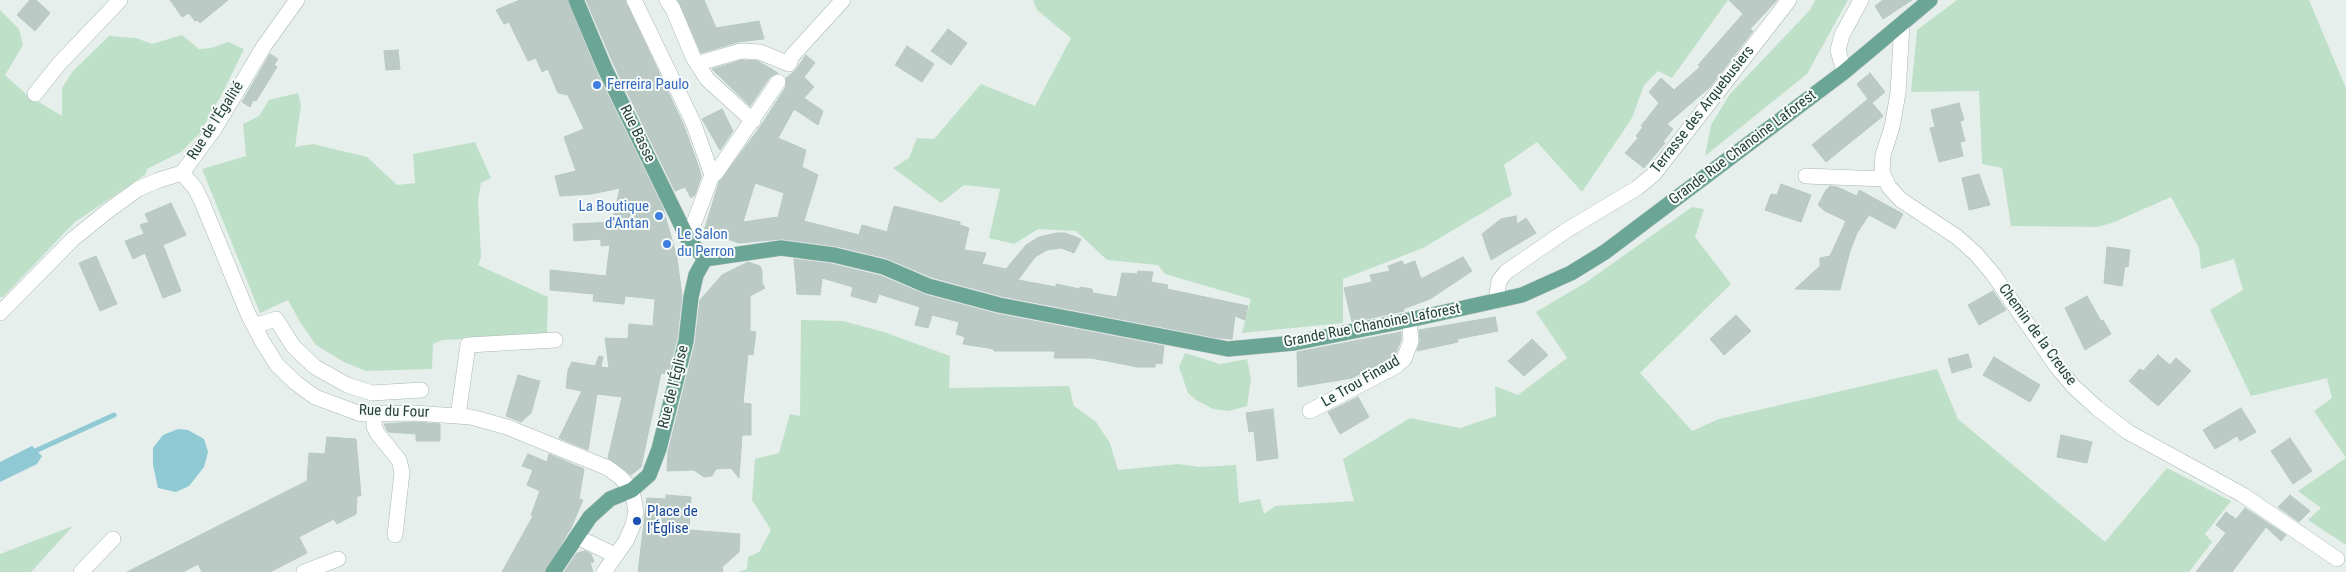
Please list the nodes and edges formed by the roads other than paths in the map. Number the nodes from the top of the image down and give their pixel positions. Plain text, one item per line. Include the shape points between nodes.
1 (120, 0) edge
2 (297, 0) edge
3 (576, 0) edge
4 (636, 0) edge
5 (667, 0) edge
6 (843, 0) edge
7 (1789, 0) edge
8 (1861, 0) edge
9 (1930, 0) edge
10 (1902, 24) junction
11 (700, 66) junction
12 (1844, 72) junction
13 (778, 82) dead end
14 (35, 94) dead end
15 (752, 121) junction
16 (182, 173) junction
17 (712, 175) junction
18 (1806, 176) dead end
19 (1885, 179) junction
20 (688, 238) junction
21 (706, 259) junction
22 (1496, 301) junction
23 (0, 314) edge
24 (1409, 320) junction
25 (254, 326) junction
26 (556, 340) dead end
27 (421, 390) dead end
28 (1310, 411) dead end
29 (375, 415) junction
30 (458, 416) junction
31 (632, 490) junction
32 (394, 535) dead end
33 (577, 537) junction
34 (113, 539) dead end
35 (615, 555) junction
36 (338, 559) dead end
37 (2337, 560) dead end
38 (81, 572) edge
39 (304, 572) edge
40 (553, 572) edge
41 (604, 572) edge

1 - 14 street
2 - 16 street, Rue de l'Égalité via 264,46 215,128
3 - 20 main road, Rue Basse via 605,69
4 - 17 street via 693,122
5 - 11 street
6 - 11 street via 792,56 789,64 760,52 741,51 706,60
7 - 22 street, Terrasse des Arquebusiers via 1654,174 1506,272 1499,281
8 - 12 street via 1842,35 1838,50
9 - 10 main road, Grande Rue Chanoine Laforest
10 - 12 main road, Grande Rue Chanoine Laforest
10 - 19 street via 1898,93 1883,155
11 - 15 street via 712,84
12 - 22 main road, Grande Rue Chanoine Laforest via 1605,252 1548,285
13 - 15 street
15 - 17 street
16 - 23 street, Rue de l'Égalité via 138,189 109,210 73,239
16 - 25 street, Rue du Four via 202,202
17 - 20 street
18 - 19 street
19 - 37 street, Chemin de la Creuse via 1901,200 1976,254 1994,274 2057,367 2097,408 2128,432 2243,495
20 - 21 main road, Rue Basse
21 - 24 main road, Grande Rue Chanoine Laforest via 765,249 798,249 834,255 884,267 928,286 999,306 1228,349 1294,343
21 - 31 main road, Rue de l'Église via 696,275 686,340 659,449 649,475
22 - 24 main road, Grande Rue Chanoine Laforest
24 - 28 street, Le Trou Finaud via 1411,341 1404,359
25 - 27 street via 276,319 293,346 315,367 347,385 372,393
25 - 29 street, Rue du Four via 277,364 296,383 339,407
26 - 30 street via 468,346
29 - 30 street, Rue du Four
29 - 32 street via 377,433 399,460 402,472
30 - 31 street, Rue du Four via 508,426 608,468
31 - 33 main road via 610,499 590,517
31 - 35 street via 636,504 633,526
33 - 35 street
33 - 40 main road
34 - 38 street
35 - 41 street
36 - 39 street

